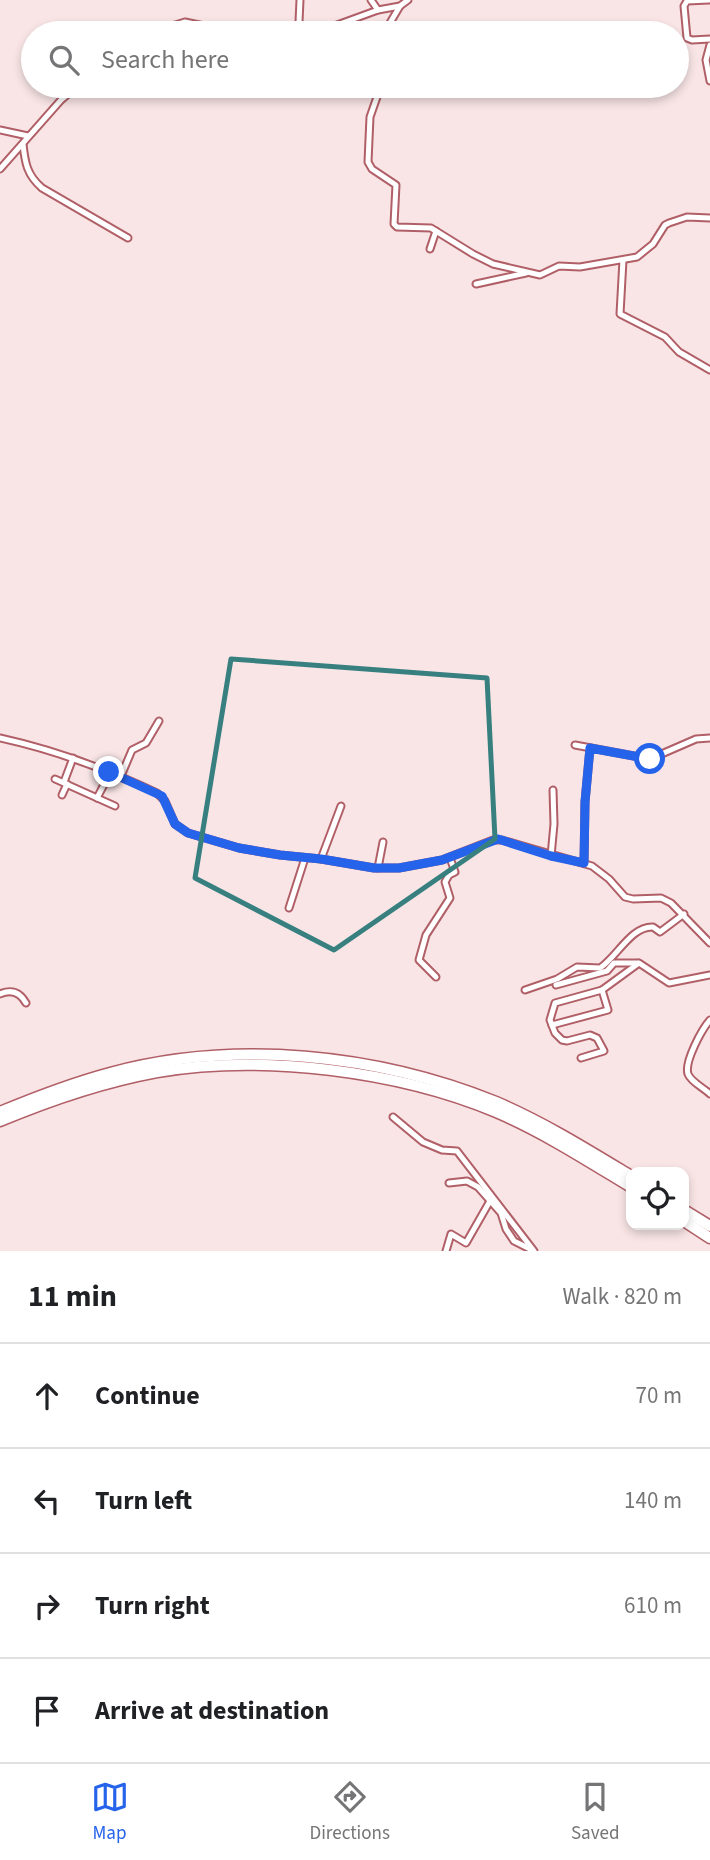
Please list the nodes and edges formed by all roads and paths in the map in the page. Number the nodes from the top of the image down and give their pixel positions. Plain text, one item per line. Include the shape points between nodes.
1 (300, 0) edge
2 (371, 0) edge
3 (408, 0) edge
4 (709, 0) edge
5 (400, 6) junction
6 (378, 10) junction
7 (299, 21) edge
8 (348, 21) edge
9 (391, 21) edge
10 (685, 21) edge
11 (689, 38) edge
12 (710, 38) edge
13 (709, 47) edge
14 (710, 81) edge
15 (65, 98) edge
16 (377, 98) edge
17 (0, 130) edge
18 (28, 135) junction
19 (23, 144) junction
20 (0, 169) edge
21 (710, 218) edge
22 (436, 231) junction
23 (128, 238) dead end
24 (430, 249) dead end
25 (623, 260) junction
26 (526, 273) junction
27 (475, 284) dead end
28 (710, 370) edge
29 (159, 721) dead end
30 (0, 738) edge
31 (710, 738) edge
32 (576, 745) dead end
33 (590, 748) junction
34 (74, 758) junction
35 (110, 772) junction
36 (121, 776) junction
37 (55, 779) dead end
38 (65, 783) junction
39 (553, 790) dead end
40 (62, 795) dead end
41 (97, 798) junction
42 (115, 806) dead end
43 (341, 806) dead end
44 (383, 842) dead end
45 (551, 856) junction
46 (305, 858) junction
47 (450, 858) junction
48 (321, 859) junction
49 (584, 863) junction
50 (378, 868) junction
51 (289, 908) dead end
52 (684, 914) junction
53 (710, 943) edge
54 (639, 963) junction
55 (710, 975) edge
56 (436, 977) dead end
57 (556, 985) dead end
58 (525, 990) dead end
59 (603, 990) junction
60 (0, 994) edge
61 (26, 1003) dead end
62 (710, 1020) edge
63 (552, 1026) junction
64 (581, 1058) dead end
65 (710, 1094) edge
66 (0, 1112) edge
67 (393, 1117) dead end
68 (0, 1121) edge
69 (626, 1173) edge
70 (449, 1183) dead end
71 (626, 1184) edge
72 (490, 1201) junction
73 (689, 1213) edge
74 (689, 1224) edge
75 (710, 1226) edge
76 (710, 1238) edge
77 (446, 1251) edge
78 (535, 1251) edge

1 - 7 street
2 - 6 street
3 - 5 street
4 - 10 street via 687,1
5 - 6 street
5 - 9 street
6 - 8 street
11 - 12 street
13 - 14 street
15 - 18 street
16 - 22 street via 370,117 369,166 396,185 395,226
17 - 18 street
18 - 19 street
19 - 20 street
19 - 23 street via 26,169 42,188
21 - 25 street via 687,217 669,223 647,251
22 - 24 street
22 - 26 street via 483,259
25 - 26 street via 559,266 540,275
25 - 28 street via 620,314 665,337 679,352
26 - 27 street
29 - 36 street via 146,743 132,750
30 - 34 street
31 - 33 street via 696,739 650,759
32 - 33 street
33 - 49 street
34 - 35 street
34 - 38 street
35 - 36 street
35 - 41 street
36 - 46 street via 162,796 175,824 188,833 239,848
37 - 38 street
38 - 40 street
38 - 41 street
39 - 45 street
41 - 42 street
43 - 48 street
44 - 50 street
45 - 47 street via 498,839
45 - 49 street
46 - 48 street
46 - 51 street
47 - 50 street
47 - 56 street via 455,872 445,882 450,898 426,935 419,960
48 - 50 street
49 - 52 street via 601,872 625,897 661,898
52 - 53 street
52 - 58 street via 660,932 645,928 600,968 578,967
54 - 55 street via 669,983
54 - 57 street via 614,963 607,971
54 - 59 street
59 - 63 street via 555,1003
59 - 63 street via 608,1010
60 - 61 street via 18,993
62 - 65 street via 687,1069
63 - 64 street via 562,1040 597,1038 604,1051
66 - 69 highway via 74,1084 156,1063 252,1055 323,1060 412,1075 476,1095 534,1121
67 - 78 street via 423,1143 457,1151
68 - 71 highway via 113,1082 190,1068 252,1065 363,1075 496,1112
70 - 72 street via 469,1182
72 - 77 street via 466,1243 451,1234
72 - 78 street via 514,1241
73 - 75 highway
74 - 76 highway

